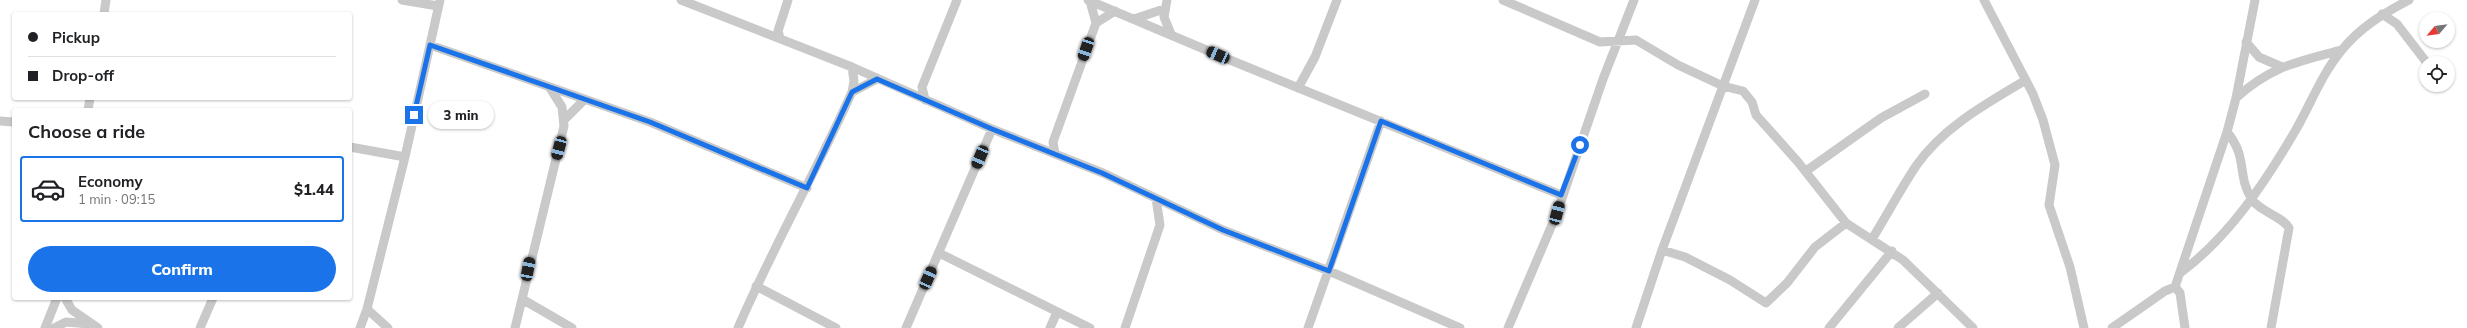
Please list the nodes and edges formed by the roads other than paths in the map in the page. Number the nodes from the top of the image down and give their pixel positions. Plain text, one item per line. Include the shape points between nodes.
1 (106, 0) edge
2 (402, 0) edge
3 (681, 0) edge
4 (788, 0) edge
5 (957, 0) edge
6 (1089, 0) edge
7 (1337, 0) edge
8 (1502, 0) edge
9 (1634, 0) edge
10 (1755, 0) edge
11 (1984, 0) edge
12 (2255, 0) edge
13 (2409, 0) edge
14 (439, 3) edge
15 (1166, 4) edge
16 (1115, 11) junction
17 (104, 12) edge
18 (2382, 14) junction
19 (1134, 19) junction
20 (1096, 23) junction
21 (1171, 34) junction
22 (780, 38) junction
23 (1618, 42) junction
24 (2246, 42) junction
25 (430, 45) junction
26 (2341, 50) junction
27 (2422, 56) edge
28 (852, 67) junction
29 (2282, 67) junction
30 (877, 79) junction
31 (2026, 80) junction
32 (1723, 86) junction
33 (550, 88) junction
34 (1298, 88) junction
35 (852, 92) junction
36 (1925, 94) dead end
37 (2236, 98) junction
38 (584, 100) junction
39 (925, 100) junction
40 (565, 119) junction
41 (1381, 121) junction
42 (0, 122) edge
43 (12, 122) edge
44 (992, 129) junction
45 (2227, 132) junction
46 (352, 147) edge
47 (1055, 154) junction
48 (405, 157) junction
49 (1806, 172) junction
50 (807, 188) junction
51 (1561, 195) junction
52 (1156, 198) junction
53 (2251, 199) junction
54 (1846, 223) junction
55 (1872, 239) junction
56 (1662, 250) junction
57 (1892, 251) junction
58 (939, 253) junction
59 (1329, 271) junction
60 (2180, 273) junction
61 (756, 286) junction
62 (2175, 288) junction
63 (1938, 293) junction
64 (522, 299) junction
65 (56, 300) edge
66 (66, 300) edge
67 (212, 300) edge
68 (367, 309) junction
69 (1057, 312) junction
70 (89, 324) junction
71 (45, 328) edge
72 (54, 328) edge
73 (98, 328) edge
74 (200, 328) edge
75 (360, 328) edge
76 (388, 328) edge
77 (514, 328) edge
78 (572, 328) edge
79 (738, 328) edge
80 (836, 328) edge
81 (906, 328) edge
82 (1050, 328) edge
83 (1090, 328) edge
84 (1126, 328) edge
85 (1308, 328) edge
86 (1460, 328) edge
87 (1508, 328) edge
88 (1636, 328) edge
89 (1829, 328) edge
90 (1898, 328) edge
91 (1973, 328) edge
92 (2084, 328) edge
93 (2112, 328) edge
94 (2185, 328) edge
95 (2271, 328) edge

1 - 17 street
2 - 14 street
3 - 22 street
4 - 22 street via 778,31
5 - 39 street via 922,87
6 - 16 street
6 - 20 street
7 - 34 street via 1315,57
8 - 23 street via 1600,42
9 - 23 street
10 - 32 street
11 - 31 street
12 - 24 street
13 - 18 street
14 - 25 street
15 - 19 street
15 - 21 street via 1164,17
16 - 19 street
16 - 20 street
18 - 26 street
18 - 27 street via 2398,24
19 - 21 street
20 - 47 street via 1053,142
21 - 34 street
22 - 28 street
23 - 32 street via 1636,40 1678,65
23 - 51 street
24 - 29 street via 2259,56
24 - 37 street
25 - 33 street
25 - 48 street
26 - 29 street
26 - 53 street via 2318,86 2295,132
28 - 30 street
28 - 35 street
29 - 37 street via 2258,79
30 - 35 street
30 - 39 street
31 - 55 street via 1978,110 1939,141 1917,165
31 - 92 street via 2044,120 2053,155 2054,178 2049,205 2070,267
32 - 49 street via 1743,91 1750,98 1756,115
32 - 56 street
33 - 38 street
33 - 40 street via 562,107
34 - 41 street
35 - 50 street
36 - 49 street via 1881,118
37 - 45 street
38 - 40 street
38 - 50 street via 650,122
39 - 44 street
40 - 64 street
41 - 51 street
41 - 59 street
42 - 43 street
44 - 47 street
44 - 58 street
45 - 53 street via 2239,150 2244,183
45 - 60 street
46 - 48 street
47 - 52 street
48 - 68 street
49 - 54 street
50 - 61 street via 787,222
51 - 87 street via 1557,213
52 - 59 street via 1223,230
52 - 84 street via 1160,225
53 - 60 street via 2207,250
53 - 95 street via 2289,228
54 - 55 street
54 - 56 street via 1815,247 1787,283 1766,303 1730,280 1691,260
55 - 57 street
56 - 88 street
57 - 63 street
57 - 89 street
58 - 69 street
58 - 81 street
59 - 85 street
59 - 86 street
60 - 62 street
61 - 79 street
61 - 80 street
62 - 93 street via 2165,291
62 - 94 street via 2180,294
63 - 90 street
63 - 91 street
64 - 77 street
64 - 78 street
65 - 71 street
66 - 70 street via 72,310
67 - 74 street
68 - 75 street
68 - 76 street
69 - 82 street
69 - 83 street
70 - 72 street via 66,322
70 - 73 street

